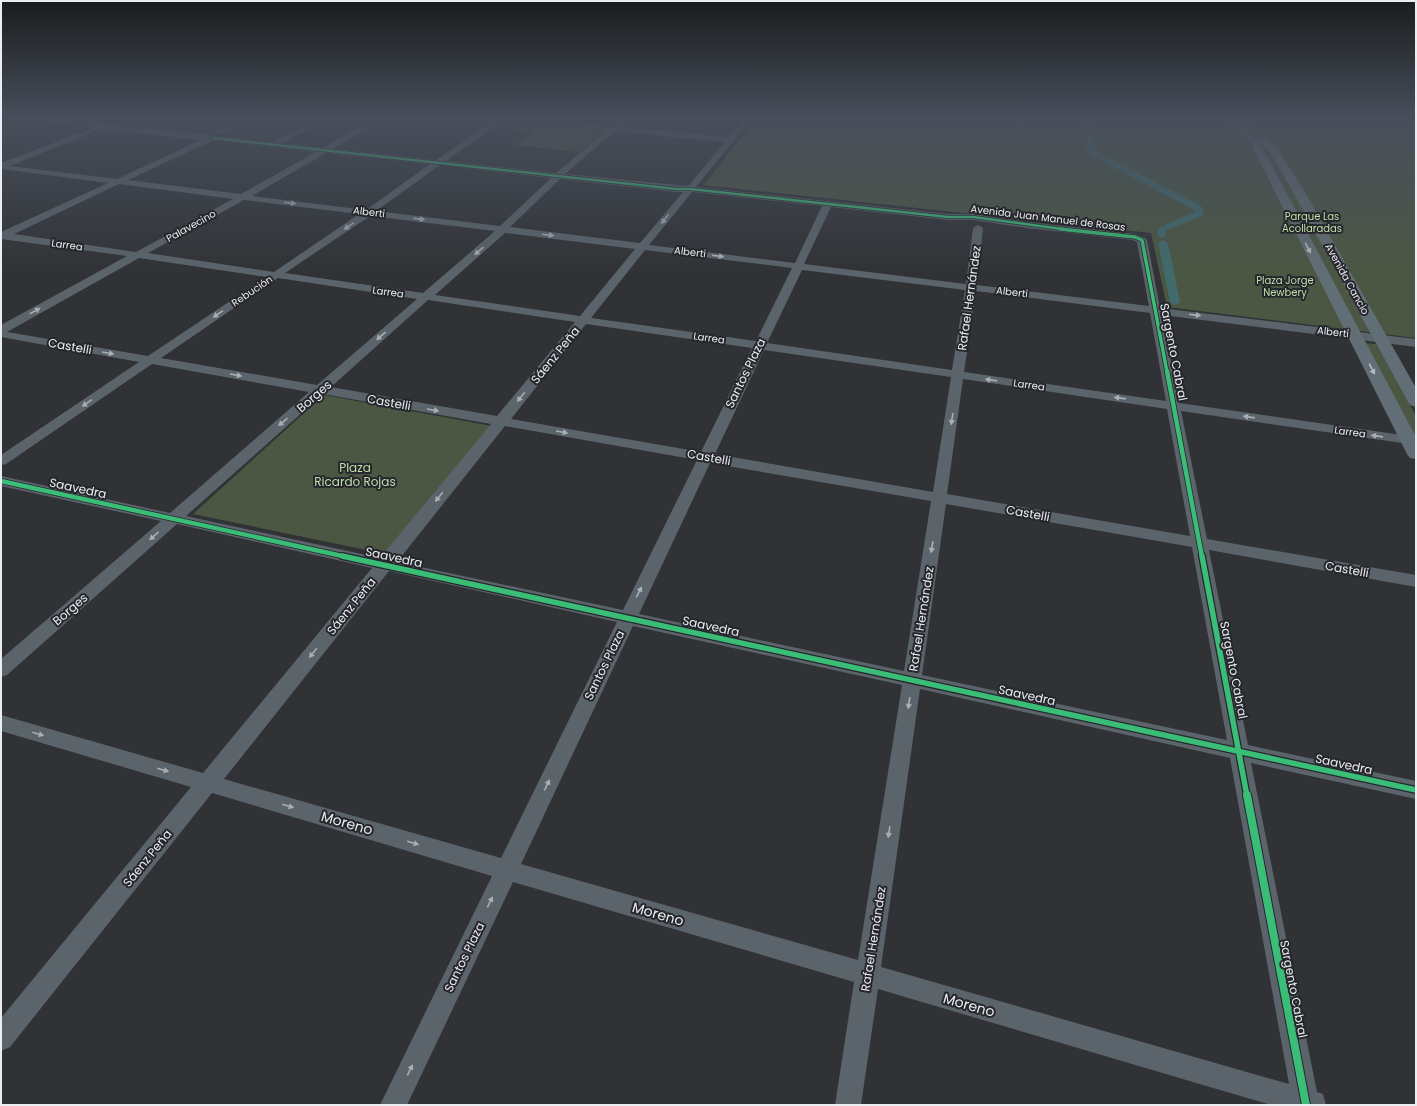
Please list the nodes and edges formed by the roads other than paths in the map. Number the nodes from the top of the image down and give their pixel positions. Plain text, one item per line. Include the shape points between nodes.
1 (36, 171) edge
2 (137, 171) edge
3 (289, 171) edge
4 (427, 171) edge
5 (526, 171) edge
6 (564, 171) edge
7 (705, 171) edge
8 (1269, 171) edge
9 (1286, 171) edge
10 (560, 174) junction
11 (115, 181) junction
12 (690, 189) junction
13 (1279, 190) junction
14 (1299, 192) junction
15 (243, 197) junction
16 (828, 204) junction
17 (369, 212) junction
18 (948, 217) junction
19 (1027, 225) junction
20 (978, 228) junction
21 (503, 229) junction
22 (1, 234) edge
23 (1142, 240) joint
24 (643, 246) junction
25 (137, 255) junction
26 (797, 266) junction
27 (275, 275) junction
28 (972, 287) junction
29 (425, 298) junction
30 (1156, 310) junction
31 (583, 320) junction
32 (1, 330) edge
33 (1, 334) edge
34 (1354, 335) junction
35 (1380, 338) junction
36 (1416, 342) edge
37 (758, 346) junction
38 (150, 360) junction
39 (958, 375) junction
40 (320, 390) junction
41 (1416, 402) edge
42 (1174, 406) junction
43 (501, 421) junction
44 (1414, 445) edge
45 (705, 457) junction
46 (1, 461) edge
47 (1, 481) edge
48 (940, 498) junction
49 (173, 519) junction
50 (1200, 543) junction
51 (385, 565) junction
52 (1416, 581) edge
53 (627, 618) junction
54 (1, 670) edge
55 (912, 680) junction
56 (1, 723) edge
57 (1239, 752) junction
58 (208, 783) junction
59 (1416, 790) edge
60 (506, 870) junction
61 (868, 975) junction
62 (1, 1038) edge
63 (1309, 1104) edge
64 (393, 1105) edge
65 (848, 1105) edge

1 - 11 street, Alberti
2 - 11 street
3 - 15 street, Palavecino
4 - 17 street, Rebución
5 - 10 street, Avenida Juan Manuel de Rosas
6 - 10 street, Borges
7 - 12 street, Sáenz Peña
8 - 13 main road, Avenida Cancio
9 - 14 main road, Avenida Cancio
10 - 12 street, Avenida Juan Manuel de Rosas
10 - 21 street, Borges
11 - 15 street, Alberti
11 - 22 street
12 - 16 street, Avenida Juan Manuel de Rosas
12 -> 24 street, Sáenz Peña
13 - 14 main road
13 -> 34 main road, Avenida Cancio
14 - 35 main road, Avenida Cancio
15 -> 17 street, Alberti
15 - 25 street, Palavecino
16 - 18 street, Avenida Juan Manuel de Rosas
16 - 26 street, Santos Plaza
17 -> 21 street, Alberti
17 -> 27 street, Rebución
18 - 19 street, Avenida Juan Manuel de Rosas via 973,217
18 - 20 street via 967,221
19 - 20 street via 987,223
19 - 23 street, Avenida Juan Manuel de Rosas via 1135,237
20 - 28 street, Rafael Hernández
21 -> 24 street, Alberti
21 -> 29 street, Borges
22 - 25 street, Larrea
23 - 30 street, Sargento Cabral
24 -> 26 street, Alberti
24 - 31 street, Sáenz Peña
25 - 27 street, Larrea
32 -> 25 street, Palavecino
26 - 28 street, Alberti
26 - 37 street, Santos Plaza
27 - 29 street, Larrea
27 -> 38 street, Rebución
28 - 30 street, Alberti
28 - 39 street, Rafael Hernández
29 - 31 street, Larrea
29 -> 40 street, Borges
30 -> 34 street, Alberti
30 - 42 street, Sargento Cabral
31 - 37 street, Larrea
31 -> 43 street, Sáenz Peña
33 -> 38 street, Castelli
34 - 35 street, Alberti
34 -> 44 main road, Avenida Cancio
35 - 36 street, Alberti
35 - 41 main road, Avenida Cancio
37 - 39 street, Larrea
37 - 45 street, Santos Plaza
38 -> 40 street, Castelli
38 -> 46 street, Rebución
42 -> 39 street, Larrea
39 -> 48 street, Rafael Hernández
40 -> 43 street, Castelli
40 -> 49 street, Borges
44 -> 42 street, Larrea
42 - 50 street, Sargento Cabral
43 -> 45 street, Castelli
43 -> 51 street, Sáenz Peña
45 - 48 street, Castelli
53 -> 45 street, Santos Plaza
47 - 49 street, Saavedra
48 - 50 street, Castelli
48 -> 55 street, Rafael Hernández
49 - 51 street, Saavedra
49 -> 54 street, Borges
50 - 52 street, Castelli
50 - 57 street, Sargento Cabral
51 - 53 street, Saavedra
51 -> 58 street, Sáenz Peña
53 - 55 street, Saavedra
60 -> 53 street, Santos Plaza
55 - 57 street, Saavedra
55 -> 61 street, Rafael Hernández
56 -> 58 street, Moreno
57 - 59 street, Saavedra
57 - 63 street, Sargento Cabral
58 -> 60 street, Moreno
58 - 62 street, Sáenz Peña
60 - 61 street, Moreno
64 -> 60 street, Santos Plaza
61 - 63 street, Moreno
61 - 65 street, Rafael Hernández

